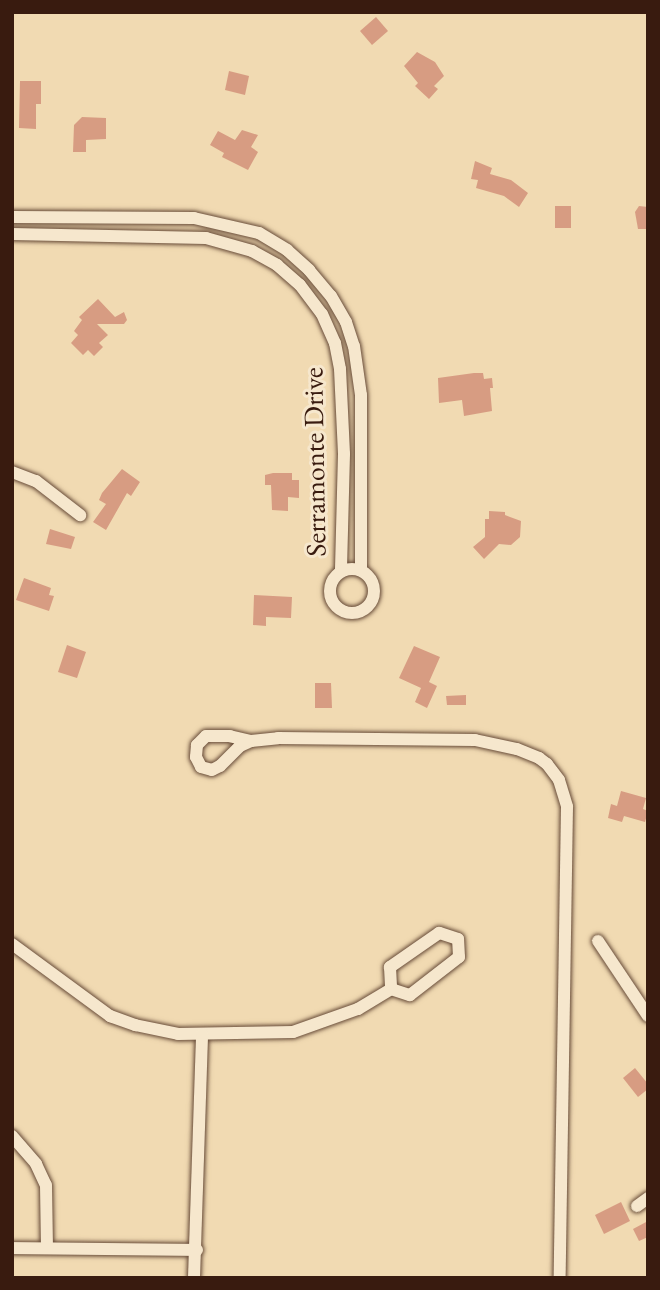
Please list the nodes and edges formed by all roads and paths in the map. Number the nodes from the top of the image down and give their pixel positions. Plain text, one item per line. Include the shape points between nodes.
1 (150, 216) junction
2 (12, 217) edge
3 (12, 234) edge
4 (150, 235) junction
5 (325, 288) junction
6 (310, 299) junction
7 (344, 447) junction
8 (361, 447) junction
9 (12, 472) edge
10 (80, 515) dead end
11 (361, 570) junction
12 (341, 571) junction
13 (251, 741) dead end
14 (598, 941) dead end
15 (12, 944) edge
16 (391, 989) junction
17 (648, 1016) edge
18 (201, 1034) junction
19 (12, 1136) edge
20 (12, 1248) edge
21 (47, 1248) junction
22 (197, 1250) junction
23 (194, 1278) edge
24 (560, 1278) edge

1 - 2 street, Serramonte Drive
1 - 4 street
1 - 5 street, Serramonte Drive via 194,218 259,233 287,250
3 - 4 street, Serramonte Drive
4 - 6 street, Serramonte Drive via 206,238 252,251 277,265
5 - 6 street
5 - 8 street, Serramonte Drive via 346,322 354,346 361,395
6 - 7 street, Serramonte Drive via 335,343
7 - 8 street
7 - 12 street, Serramonte Drive
8 - 11 street, Serramonte Drive
9 - 10 street via 36,481
11 - 12 street, Serramonte Drive
11 - 12 street, Serramonte Drive via 372,580 374,595 366,608 352,613 338,609 330,597 331,582
13 - 24 street via 475,740 539,758 559,780 567,807
14 - 17 street
15 - 18 street via 110,1016 135,1026
16 - 16 street via 410,995 459,957 458,939 439,933 390,967
16 - 18 street via 358,1009 293,1032
18 - 22 street
19 - 21 street via 36,1164 46,1185
20 - 21 street
21 - 22 street
22 - 23 street

